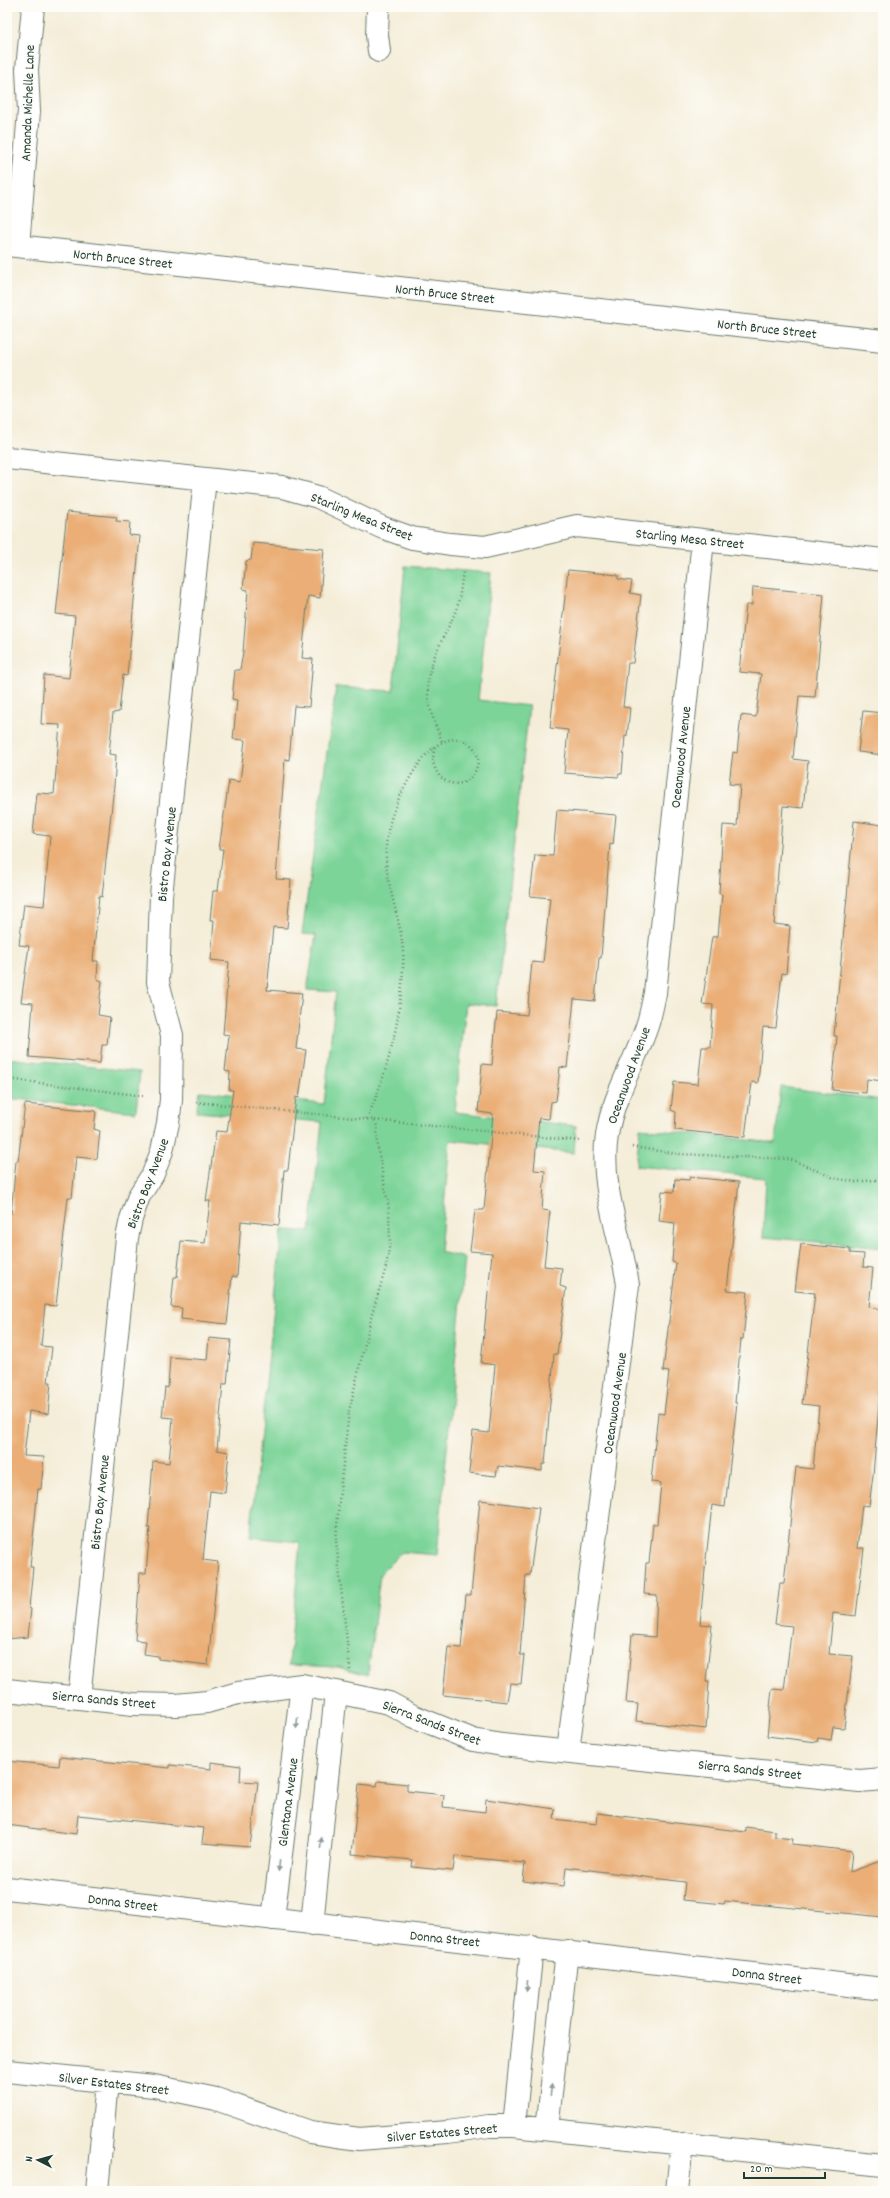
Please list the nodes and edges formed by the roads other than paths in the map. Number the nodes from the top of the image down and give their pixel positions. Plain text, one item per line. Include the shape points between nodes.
1 (33, 7) edge
2 (378, 7) edge
3 (379, 51) dead end
4 (12, 246) edge
5 (883, 341) edge
6 (7, 458) edge
7 (205, 479) junction
8 (703, 540) junction
9 (883, 560) edge
10 (302, 1685) junction
11 (7, 1690) edge
12 (345, 1694) junction
13 (79, 1698) junction
14 (568, 1751) junction
15 (883, 1779) edge
16 (7, 1888) edge
17 (272, 1920) junction
18 (312, 1924) junction
19 (532, 1948) junction
20 (567, 1951) junction
21 (883, 1988) edge
22 (521, 2047) junction
23 (555, 2050) junction
24 (7, 2071) edge
25 (107, 2081) junction
26 (514, 2126) junction
27 (547, 2129) junction
28 (682, 2143) junction
29 (883, 2165) edge
30 (97, 2191) edge
31 (677, 2191) edge

1 - 4 street, Amanda Michelle Lane via 27,69 29,111
2 - 3 street via 376,35
4 - 5 street, North Bruce Street
6 - 7 street, Starling Mesa Street
7 - 8 street, Starling Mesa Street via 282,487 318,496 381,527 412,538 465,545 485,547 577,526
7 - 13 street, Bistro Bay Avenue via 157,951 158,982 172,1035 171,1100 162,1151 153,1174 139,1196 127,1238
8 - 9 street, Starling Mesa Street
8 - 14 street, Oceanwood Avenue via 655,993 648,1024 614,1107 607,1144 607,1190 620,1237 628,1285
10 - 12 street, Sierra Sands Street
10 - 13 street, Sierra Sands Street via 238,1693 207,1702 176,1705 133,1704
10 -> 17 street, Glentana Avenue
11 - 13 street, Sierra Sands Street
12 - 14 street, Sierra Sands Street via 389,1703 413,1716 473,1740
18 -> 12 street
14 - 15 street, Sierra Sands Street via 860,1781
16 - 17 street, Donna Street
17 - 18 street, Donna Street
18 - 19 street, Donna Street
19 - 20 street, Donna Street
19 -> 22 street
20 - 21 street, Donna Street
20 - 23 street
22 - 23 street
22 - 26 street
27 -> 23 street
24 - 25 street, Silver Estates Street
25 - 26 street, Silver Estates Street via 154,2086 216,2099 310,2132 359,2139 489,2126
25 - 30 street
26 - 27 street, Silver Estates Street
27 - 28 street, Silver Estates Street
28 - 29 street, Silver Estates Street
28 - 31 street

